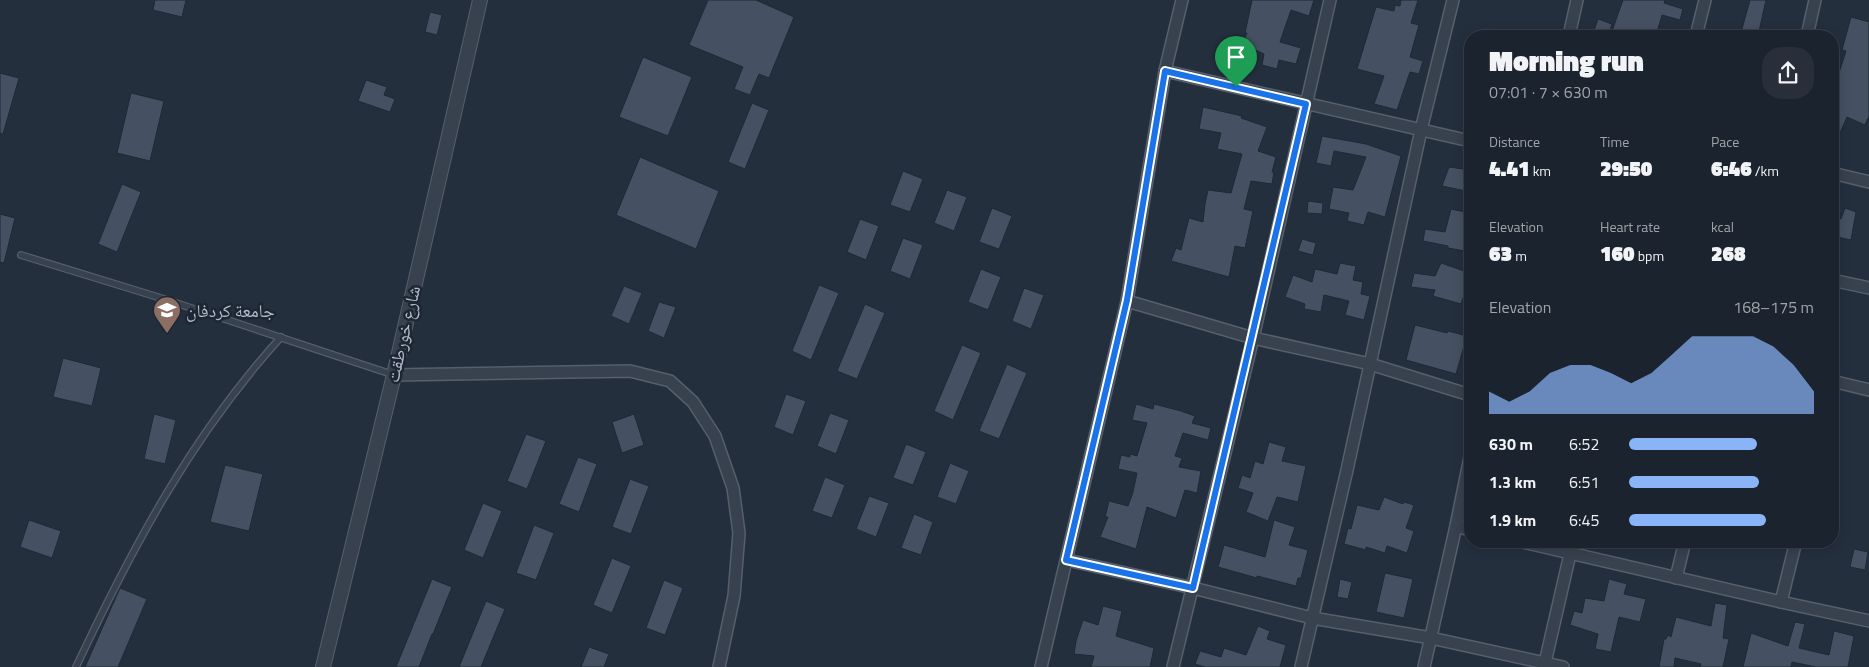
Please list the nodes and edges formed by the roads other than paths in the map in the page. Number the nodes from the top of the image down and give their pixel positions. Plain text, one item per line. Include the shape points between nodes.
1 (480, 0) edge
2 (1182, 0) edge
3 (1330, 0) edge
4 (1453, 0) edge
5 (1577, 0) edge
6 (1705, 0) edge
7 (1815, 0) edge
8 (1570, 30) edge
9 (1698, 30) edge
10 (1808, 30) edge
11 (1165, 71) junction
12 (1306, 104) junction
13 (1421, 130) junction
14 (1464, 140) edge
15 (1839, 175) edge
16 (1869, 182) edge
17 (22, 255) dead end
18 (1839, 282) edge
19 (1869, 288) edge
20 (1127, 300) junction
21 (281, 337) junction
22 (1253, 338) junction
23 (1370, 364) junction
24 (394, 375) junction
25 (1839, 384) edge
26 (1869, 390) edge
27 (1464, 392) edge
28 (1464, 487) edge
29 (1456, 526) junction
30 (1464, 528) edge
31 (1546, 548) edge
32 (1571, 548) edge
33 (1683, 548) edge
34 (1794, 548) edge
35 (1570, 554) junction
36 (1066, 560) junction
37 (1676, 578) junction
38 (1193, 588) junction
39 (1781, 602) junction
40 (1312, 618) junction
41 (1869, 621) edge
42 (1431, 638) junction
43 (1544, 665) edge
44 (76, 667) edge
45 (323, 667) edge
46 (719, 667) edge
47 (1041, 667) edge
48 (1173, 667) edge
49 (1301, 667) edge
50 (1424, 667) edge
51 (1563, 667) edge

1 - 24 street, شارع خورطقت
2 - 11 street
3 - 12 street
4 - 13 street
5 - 8 street
6 - 9 street
7 - 10 street
11 - 12 street
11 - 20 street
12 - 13 street
12 - 22 street
13 - 14 street
13 - 23 street
15 - 16 street
17 - 21 lane
18 - 19 street
20 - 22 street
20 - 36 street
21 - 24 lane
21 - 44 lane via 252,370 190,455 126,563
22 - 23 street
22 - 38 street
23 - 27 street
23 - 40 street
24 - 45 street, شارع خورطقت
24 - 46 street via 630,371 670,381 693,402 715,436 733,488 738,532 734,596
25 - 26 street
28 - 29 street
29 - 30 street
29 - 42 street
31 - 35 street
32 - 35 street
33 - 37 street
34 - 39 street
35 - 37 street
35 - 43 street
36 - 38 street
36 - 47 street
37 - 39 street
38 - 40 street
38 - 48 street
39 - 41 street
40 - 42 street
40 - 49 street
42 - 43 street
42 - 50 street
43 - 51 street

